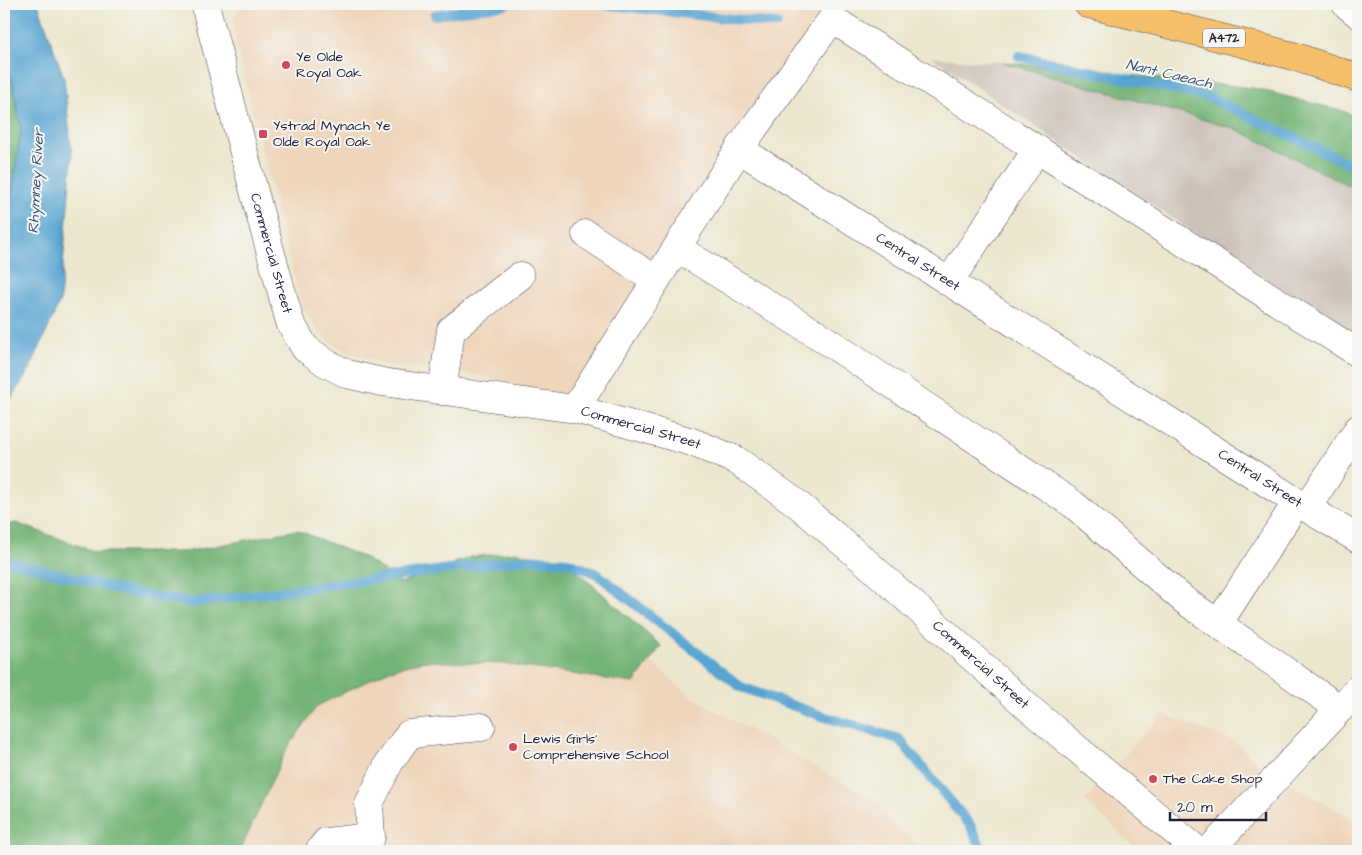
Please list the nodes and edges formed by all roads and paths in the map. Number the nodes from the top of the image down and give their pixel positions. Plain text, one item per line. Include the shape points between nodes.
1 (205, 4) edge
2 (1088, 4) edge
3 (1346, 4) edge
4 (1358, 14) edge
5 (1356, 71) edge
6 (739, 149) junction
7 (1036, 149) junction
8 (586, 234) dead end
9 (676, 248) junction
10 (520, 276) dead end
11 (656, 280) junction
12 (949, 282) junction
13 (1358, 353) edge
14 (442, 391) junction
15 (575, 409) junction
16 (1358, 429) edge
17 (1302, 505) junction
18 (1358, 539) edge
19 (1218, 624) junction
20 (1358, 689) edge
21 (1340, 710) junction
22 (481, 727) dead end
23 (319, 851) edge
24 (1198, 851) edge
25 (1209, 851) edge

1 - 14 street, Commercial Street via 290,322 305,348 347,374
2 - 5 main road, A472
3 - 4 street
6 - 7 street via 832,19
6 - 9 street
6 - 12 street, Central Street
7 - 12 street
7 - 13 street
8 - 11 street
9 - 11 street
9 - 19 street via 821,336 1072,504 1184,600
10 - 14 street via 451,330
11 - 15 street
12 - 17 street, Central Street
14 - 15 street, Commercial Street
15 - 24 street, Commercial Street via 692,442 736,460 780,491 867,563 1030,710
16 - 17 street
17 - 18 street, Central Street
17 - 19 street
19 - 21 street
20 - 21 street
21 - 25 street
22 - 23 street via 409,734 389,763 369,804 371,837 326,842

